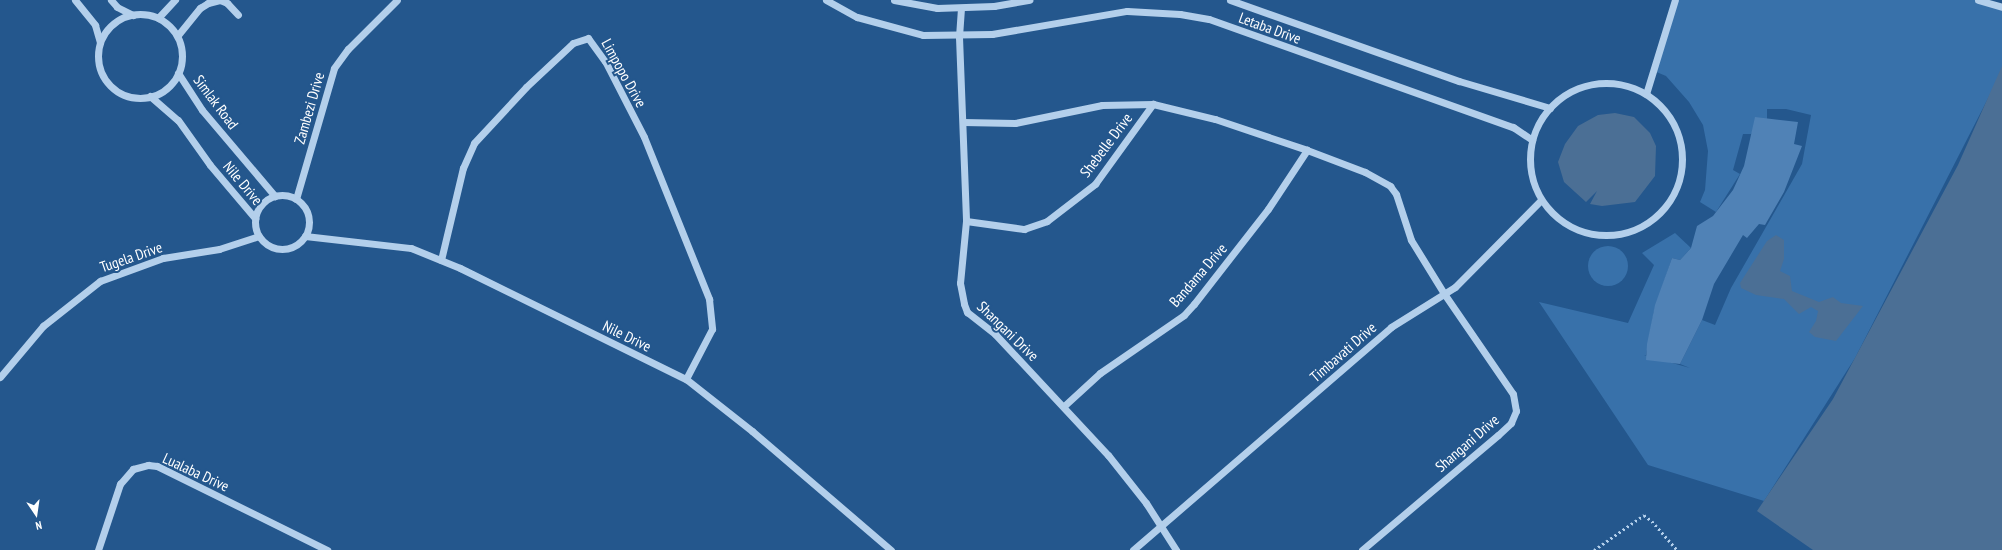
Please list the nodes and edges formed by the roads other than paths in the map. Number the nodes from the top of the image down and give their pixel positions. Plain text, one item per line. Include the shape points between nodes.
1 (75, 0) edge
2 (112, 0) edge
3 (175, 0) edge
4 (397, 0) edge
5 (826, 0) edge
6 (894, 0) edge
7 (1029, 0) edge
8 (1230, 0) edge
9 (1675, 0) edge
10 (1978, 0) edge
11 (2002, 7) edge
12 (961, 8) junction
13 (133, 15) junction
14 (238, 15) dead end
15 (158, 18) junction
16 (178, 35) junction
17 (959, 37) junction
18 (100, 42) junction
19 (178, 73) junction
20 (1646, 94) junction
21 (150, 96) junction
22 (1153, 104) junction
23 (1550, 108) junction
24 (963, 122) junction
25 (1532, 140) junction
26 (234, 147) joint
27 (1306, 150) junction
28 (275, 196) junction
29 (296, 199) junction
30 (1541, 200) junction
31 (255, 218) junction
32 (966, 221) junction
33 (259, 236) junction
34 (305, 236) junction
35 (441, 260) junction
36 (1445, 295) junction
37 (0, 377) edge
38 (686, 379) junction
39 (1064, 406) junction
40 (1162, 526) junction
41 (98, 550) edge
42 (327, 550) edge
43 (891, 550) edge
44 (1133, 550) edge
45 (1176, 550) edge
46 (1362, 550) edge

1 - 18 street via 95,25
2 - 13 street
3 - 15 street
4 - 29 street, Zambezi Drive via 348,49 334,68
5 - 17 street, Letaba Drive via 857,17 891,27 923,35
6 - 12 street via 937,8
7 - 12 street
8 - 23 street, Letaba Drive via 1459,81
9 - 20 street
10 - 11 street
12 - 17 street, Shangani Drive
13 - 15 street via 146,14
13 - 18 street via 113,24
14 - 16 street via 220,0 208,3 200,8
15 - 16 street
16 - 19 street via 181,61
17 - 24 street, Shangani Drive
17 - 25 street, Letaba Drive via 992,34 1127,11 1149,11 1210,19 1513,127
18 - 21 street via 99,64 109,84 128,96
19 - 21 street via 162,91
19 - 26 street, Simlak Road via 202,110
20 - 23 street via 1631,87 1596,84 1564,96
20 - 30 street via 1667,113 1680,137 1683,164 1680,177 1676,191 1661,213 1638,229 1611,236 1584,233 1560,220
21 - 31 street, Nile Drive via 178,120 210,165
22 - 24 street, Shangani Drive via 1102,105 1014,123
22 - 27 street, Shangani Drive via 1215,119
22 - 32 street, Shebelle Drive via 1095,184 1047,221 1024,229
23 - 25 street via 1539,123
24 - 32 street, Shangani Drive
25 - 30 street via 1530,161 1533,181
26 - 28 street, Nile Drive
27 - 36 street, Shangani Drive via 1365,172 1390,186 1396,194 1411,240
27 - 39 street, Bandama Drive via 1268,209 1184,315 1100,373
28 - 29 street
28 - 31 street via 264,202
29 - 34 street via 302,204 309,220
30 - 36 street, Timbavati Drive
31 - 33 street
32 - 39 street, Shangani Drive via 960,283 961,295 968,312 995,334
33 - 34 street via 273,248 282,249 292,247
33 - 37 street, Tugela Drive via 219,249 163,258 100,281 42,326
34 - 35 street, Nile Drive via 396,245
35 - 38 street, Nile Drive
35 - 38 street, Limpopo Drive via 463,168 474,143 526,86 573,43 588,38 605,61 644,137 709,299 712,329
36 - 40 street, Timbavati Drive via 1415,310 1391,327
36 - 46 street, Shangani Drive via 1513,394 1514,416 1498,435
38 - 43 street, Nile Drive via 752,431
39 - 40 street, Shangani Drive via 1108,455
40 - 44 street
40 - 45 street, Shangani Drive
41 - 42 street, Lualaba Drive via 120,484 133,469 148,465 157,466

